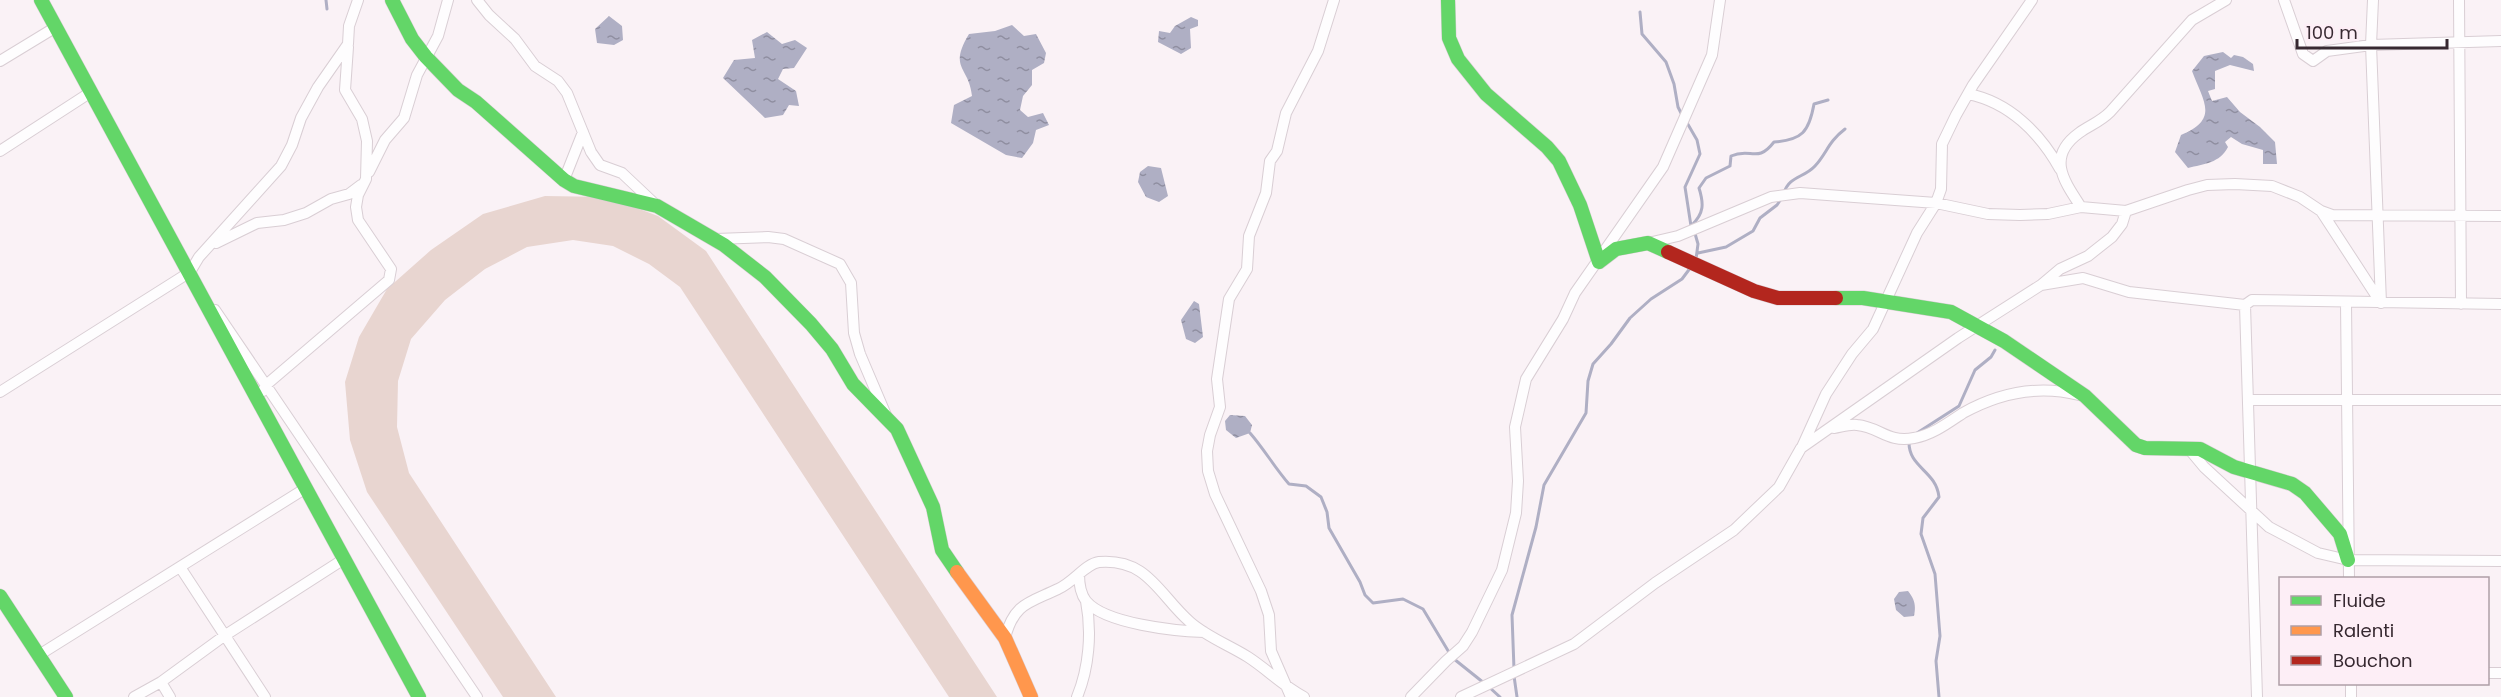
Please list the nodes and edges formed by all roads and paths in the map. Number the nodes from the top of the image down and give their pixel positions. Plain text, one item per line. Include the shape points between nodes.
1 (41, 0) edge
2 (358, 0) edge
3 (392, 0) edge
4 (448, 0) edge
5 (477, 0) edge
6 (1335, 0) edge
7 (1448, 0) edge
8 (1720, 0) edge
9 (2032, 0) edge
10 (2226, 0) edge
11 (2284, 0) edge
12 (2373, 0) edge
13 (2459, 0) edge
14 (56, 27) junction
15 (2459, 40) junction
16 (2501, 41) edge
17 (348, 44) junction
18 (2371, 45) junction
19 (426, 57) junction
20 (0, 61) edge
21 (91, 92) junction
22 (1968, 94) junction
23 (583, 132) junction
24 (0, 151) edge
25 (2060, 169) junction
26 (366, 179) junction
27 (564, 180) junction
28 (1936, 203) junction
29 (657, 206) junction
30 (2081, 207) junction
31 (2126, 211) junction
32 (2321, 211) junction
33 (2379, 215) junction
34 (2460, 216) junction
35 (2501, 216) edge
36 (714, 238) junction
37 (1648, 243) junction
38 (207, 248) junction
39 (1599, 262) junction
40 (190, 272) junction
41 (2041, 285) junction
42 (1888, 301) junction
43 (2346, 303) junction
44 (2381, 303) junction
45 (2461, 304) junction
46 (2501, 304) edge
47 (2245, 305) junction
48 (1978, 326) junction
49 (266, 385) junction
50 (0, 392) edge
51 (2085, 396) junction
52 (258, 400) junction
53 (2248, 400) junction
54 (2347, 400) junction
55 (2501, 400) edge
56 (887, 418) junction
57 (1830, 428) junction
58 (1801, 448) junction
59 (2189, 449) junction
60 (2251, 473) junction
61 (306, 488) junction
62 (2252, 512) junction
63 (344, 559) junction
64 (2348, 560) junction
65 (2501, 561) edge
66 (180, 567) junction
67 (1079, 574) junction
68 (2349, 577) edge
69 (0, 596) edge
70 (1086, 600) junction
71 (1204, 632) junction
72 (225, 636) junction
73 (1005, 638) junction
74 (39, 655) junction
75 (161, 682) junction
76 (1290, 693) edge
77 (66, 697) edge
78 (134, 697) edge
79 (170, 697) edge
80 (265, 697) edge
81 (419, 697) edge
82 (477, 697) edge
83 (1030, 697) edge
84 (1077, 697) edge
85 (1304, 697) edge
86 (1411, 697) edge
87 (1461, 697) edge
88 (2257, 697) edge

1 - 14 main road
2 - 17 street via 349,26
3 - 19 main road
4 - 19 street via 441,28
5 - 23 street via 516,39 535,66 558,81
6 - 76 street via 1318,51 1286,113 1277,152 1270,161 1266,193 1249,236 1247,269 1228,299 1217,379 1220,407 1207,451 1215,494 1261,591 1269,615 1271,651
7 - 39 main road via 1448,32 1453,51 1479,86 1554,154
8 - 39 street via 1712,55 1682,124 1662,167
9 - 22 street
10 - 25 street via 2192,20 2110,112 2066,146 2060,155
11 - 18 street via 2303,54 2313,61 2327,51
12 - 18 street
13 - 15 street
14 - 20 street
14 - 21 main road
15 - 16 street
15 - 18 street
15 - 34 street
17 - 26 street via 345,90 362,119 367,141
17 - 38 street via 318,87 281,166
18 - 33 street
19 - 26 street via 404,118 385,140
19 - 27 main road via 458,90
21 - 24 street
21 - 40 main road
22 - 25 street via 1996,104 2034,130
22 - 28 street via 1942,144 1941,189
23 - 27 street
23 - 29 street via 600,165 622,174
25 - 30 street
26 - 38 street via 349,194 284,220 257,223
26 - 49 street via 357,201 358,220 391,269 389,280
27 - 29 main road via 574,186
28 - 30 street via 1988,214 2020,215
28 - 37 street via 1800,193 1771,197 1686,233
28 - 42 street via 1917,233
29 - 36 main road
30 - 31 street
31 - 32 street via 2207,185 2235,184 2272,186
31 - 41 street via 2122,225 2112,237
32 - 33 street via 2332,215
32 - 44 street
33 - 34 street
33 - 44 street
34 - 35 street
34 - 45 street
36 - 56 main road via 783,295 832,349 853,384
36 - 56 street via 784,239 840,264 851,283 854,333 860,354
37 - 39 main road via 1616,249
37 - 42 main road via 1778,298
38 - 40 street
39 - 86 street via 1575,293 1524,388 1515,427 1516,513 1502,570 1463,646
40 - 49 street
40 - 50 street
40 - 52 main road
41 - 47 street via 2083,278 2129,292
41 - 48 street
42 - 48 main road via 1951,312
42 - 58 street via 1874,329 1826,394
43 - 44 street
43 - 47 street via 2252,300
43 - 54 street
44 - 45 street
45 - 46 street
47 - 53 street
48 - 51 main road
48 - 57 street
49 - 52 street
49 - 82 street
51 - 57 street via 2058,389 1993,398 1930,434 1914,438 1893,440 1858,425
51 - 59 main road via 2136,445
52 - 61 main road
53 - 54 street
53 - 60 street
54 - 55 street
54 - 64 street
56 - 73 main road via 897,429 933,507 942,550
57 - 58 street
58 - 87 street via 1779,487 1734,530 1574,644
59 - 60 main road via 2200,449
59 - 62 street
60 - 62 street
60 - 64 main road via 2292,484 2305,493 2340,534
61 - 63 main road
61 - 66 street
62 - 64 street via 2269,527 2318,553
62 - 88 street
63 - 72 street
63 - 81 main road
64 - 65 street
64 - 68 street
66 - 72 street
66 - 74 street
67 - 70 street
67 - 71 street via 1097,562 1133,567 1149,577
67 - 73 street via 1063,587 1018,609
69 - 74 main road
70 - 71 street via 1098,610 1138,624
70 - 84 street via 1085,679
71 - 76 street via 1249,657
72 - 75 street
72 - 80 street
73 - 83 main road
74 - 77 main road
75 - 78 street
75 - 79 street
76 - 85 street

